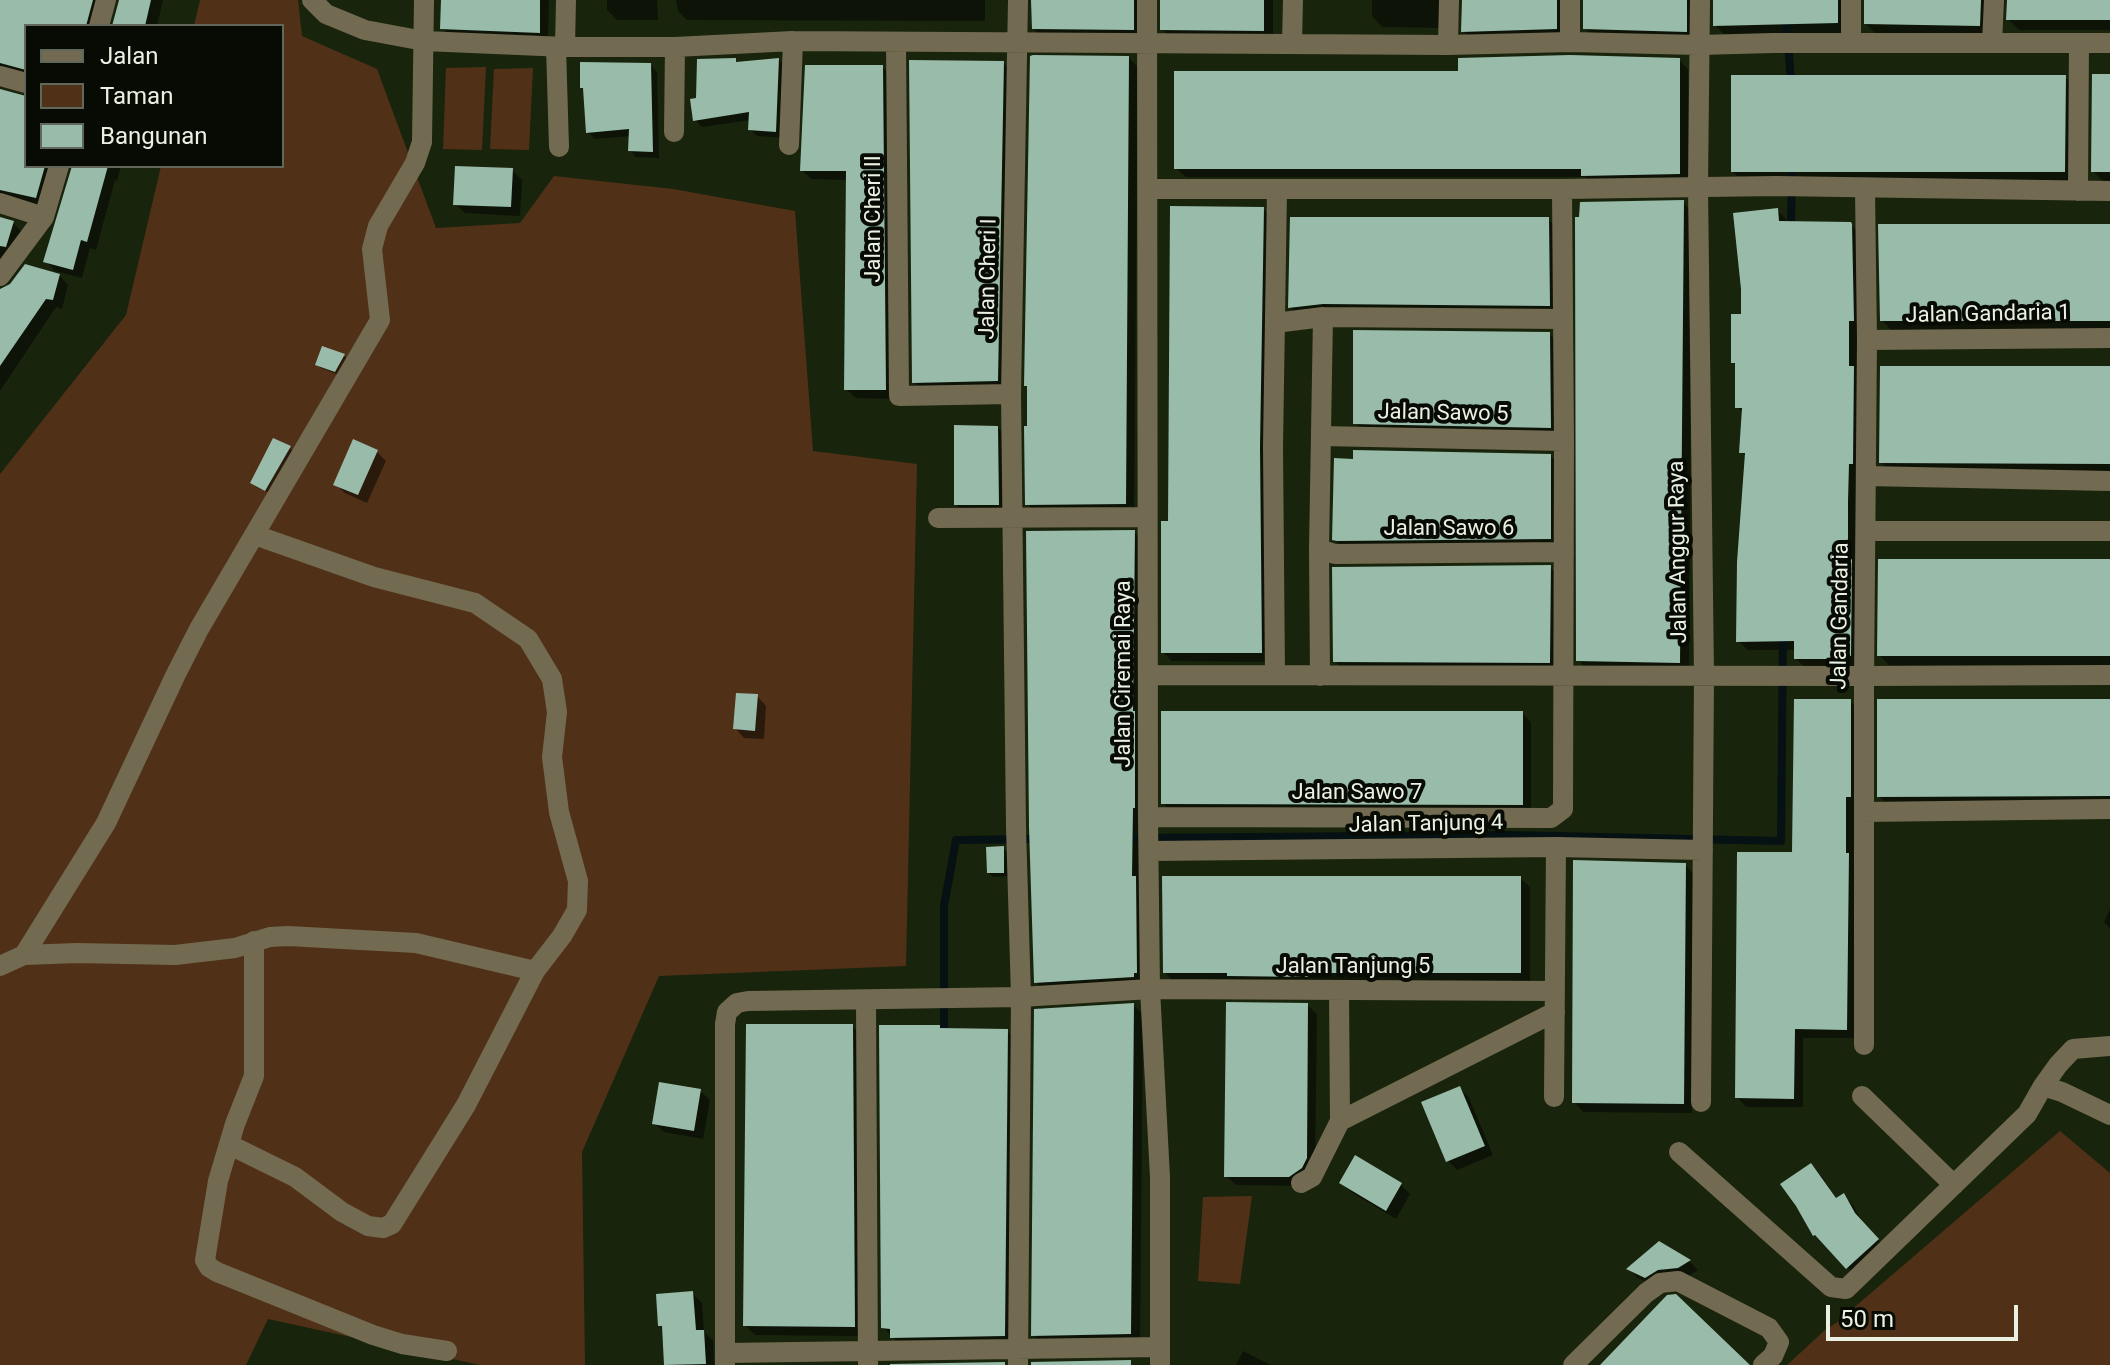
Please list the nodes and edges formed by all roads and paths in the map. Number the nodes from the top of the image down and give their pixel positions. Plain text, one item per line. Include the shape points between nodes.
1 (106, 0) edge
2 (312, 0) edge
3 (424, 0) edge
4 (566, 0) edge
5 (1018, 0) edge
6 (1147, 0) edge
7 (1293, 0) edge
8 (1449, 0) edge
9 (1570, 0) edge
10 (1700, 0) edge
11 (1851, 0) edge
12 (1994, 0) edge
13 (100, 24) edge
14 (424, 41) junction
15 (793, 41) junction
16 (896, 42) junction
17 (1017, 42) junction
18 (1147, 42) junction
19 (1570, 42) junction
20 (1292, 43) junction
21 (1851, 43) junction
22 (1992, 43) junction
23 (2079, 43) junction
24 (2110, 43) edge
25 (1448, 45) junction
26 (1699, 45) junction
27 (561, 47) junction
28 (675, 47) junction
29 (0, 76) edge
30 (24, 82) edge
31 (674, 132) dead end
32 (789, 145) dead end
33 (559, 147) dead end
34 (58, 168) edge
35 (1698, 187) junction
36 (1149, 189) junction
37 (1562, 189) junction
38 (1865, 189) junction
39 (1277, 190) junction
40 (2078, 191) junction
41 (2110, 191) edge
42 (0, 203) edge
43 (44, 217) junction
44 (0, 276) edge
45 (1323, 317) junction
46 (1563, 319) junction
47 (1275, 323) junction
48 (2110, 338) edge
49 (1867, 340) junction
50 (1011, 394) junction
51 (1321, 436) junction
52 (1564, 441) junction
53 (1866, 476) junction
54 (2110, 481) edge
55 (1012, 517) junction
56 (1147, 517) junction
57 (938, 518) dead end
58 (1866, 531) junction
59 (2110, 531) edge
60 (255, 535) junction
61 (1327, 551) junction
62 (1564, 552) junction
63 (1149, 675) junction
64 (1275, 675) junction
65 (1704, 675) junction
66 (2110, 675) edge
67 (1320, 676) junction
68 (1563, 676) junction
69 (1864, 676) junction
70 (2110, 809) edge
71 (1864, 812) junction
72 (1149, 835) junction
73 (1703, 838) junction
74 (1556, 847) junction
75 (254, 941) junction
76 (24, 955) junction
77 (0, 966) edge
78 (535, 971) junction
79 (1150, 989) junction
80 (1339, 991) junction
81 (1555, 991) junction
82 (1021, 997) junction
83 (866, 1000) junction
84 (1555, 1012) junction
85 (1864, 1045) dead end
86 (2110, 1046) edge
87 (2043, 1086) junction
88 (1862, 1096) dead end
89 (1554, 1097) dead end
90 (1701, 1102) dead end
91 (2110, 1115) edge
92 (1340, 1121) junction
93 (230, 1145) junction
94 (1679, 1152) dead end
95 (1301, 1183) dead end
96 (1954, 1185) junction
97 (447, 1351) dead end
98 (1160, 1356) edge
99 (1018, 1357) edge
100 (868, 1358) edge
101 (725, 1359) edge
102 (1573, 1365) edge
103 (1763, 1365) edge

1 - 13 street
2 - 14 street via 326,14 365,30
3 - 14 street
4 - 27 street
5 - 17 street, Jalan Cheri I
6 - 18 street, Jalan Ciremai Raya
7 - 20 street
8 - 25 street
9 - 19 street
10 - 26 street, Jalan Anggur Raya
11 - 21 street
12 - 22 street
14 - 27 street
14 - 60 street via 422,142 378,226 372,249 380,320
15 - 16 street
15 - 28 street
15 - 32 street
16 - 17 street
16 - 50 street, Jalan Cheri II via 899,396
17 - 18 street
17 - 50 street, Jalan Cheri I
18 - 20 street
18 - 36 street, Jalan Ciremai Raya
19 - 25 street
19 - 26 street
20 - 25 street
21 - 22 street
21 - 26 street
22 - 23 street
23 - 24 street
23 - 40 street
26 - 35 street, Jalan Anggur Raya
27 - 28 street
27 - 33 street
28 - 31 street
29 - 30 street
34 - 43 street
35 - 37 street
35 - 38 street
35 - 65 street, Jalan Anggur Raya
36 - 39 street
36 - 56 street, Jalan Ciremai Raya
37 - 39 street
37 - 46 street
38 - 40 street
38 - 49 street, Jalan Gandaria
39 - 47 street
40 - 41 street
42 - 43 street
43 - 44 street
45 - 46 street
45 - 47 street
45 - 51 street
46 - 52 street
47 - 64 street
48 - 49 street, Jalan Gandaria 1
49 - 53 street, Jalan Gandaria
50 - 55 street, Jalan Cheri I
51 - 52 street, Jalan Sawo 5
51 - 61 street
52 - 62 street
53 - 54 street
53 - 58 street, Jalan Gandaria
55 - 56 street
55 - 57 street
55 - 82 street, Jalan Cheri I
56 - 63 street, Jalan Ciremai Raya
58 - 59 street
58 - 69 street, Jalan Gandaria
60 - 76 street via 193,640 106,823
60 - 78 street via 374,577 475,603 528,639 552,679 557,712 552,757 559,812 578,881 577,910
61 - 62 street, Jalan Sawo 6
61 - 67 street
62 - 68 street
63 - 64 street
63 - 72 street, Jalan Ciremai Raya
64 - 67 street
65 - 68 street
65 - 69 street
65 - 73 street, Jalan Anggur Raya
66 - 69 street
67 - 68 street
68 - 72 street, Jalan Sawo 7 via 1563,809 1551,818
69 - 71 street, Jalan Gandaria
70 - 71 street
71 - 85 street, Jalan Gandaria
72 - 74 street, Jalan Tanjung 4
72 - 79 street, Jalan Ciremai Raya
73 - 74 street, Jalan Tanjung 4
73 - 90 street, Jalan Anggur Raya
74 - 81 street
75 - 76 street via 175,955
75 - 78 street via 288,936 416,943
75 - 93 street via 254,1076
76 - 77 street
78 - 93 street via 466,1105 392,1224 368,1226 295,1177
79 - 80 street, Jalan Tanjung 5
79 - 82 street, Jalan Tanjung 5
79 - 98 street, Jalan Ciremai Raya via 1160,1177
80 - 81 street, Jalan Tanjung 5
80 - 92 street
81 - 84 street
82 - 83 street, Jalan Tanjung 5
82 - 99 street, Jalan Cheri I
83 - 100 street
83 - 101 street, Jalan Tanjung 5 via 748,1001 727,1012
84 - 89 street
84 - 92 street
86 - 87 street via 2073,1049
87 - 91 street
87 - 96 street via 2027,1114
88 - 96 street
92 - 95 street via 1312,1177
93 - 97 street via 218,1181 205,1260 209,1267 373,1335
94 - 96 street via 1839,1289 1846,1289
98 - 99 street
99 - 100 street via 963,1349
100 - 101 street
102 - 103 street via 1646,1293 1660,1283 1678,1281 1769,1328 1779,1342

